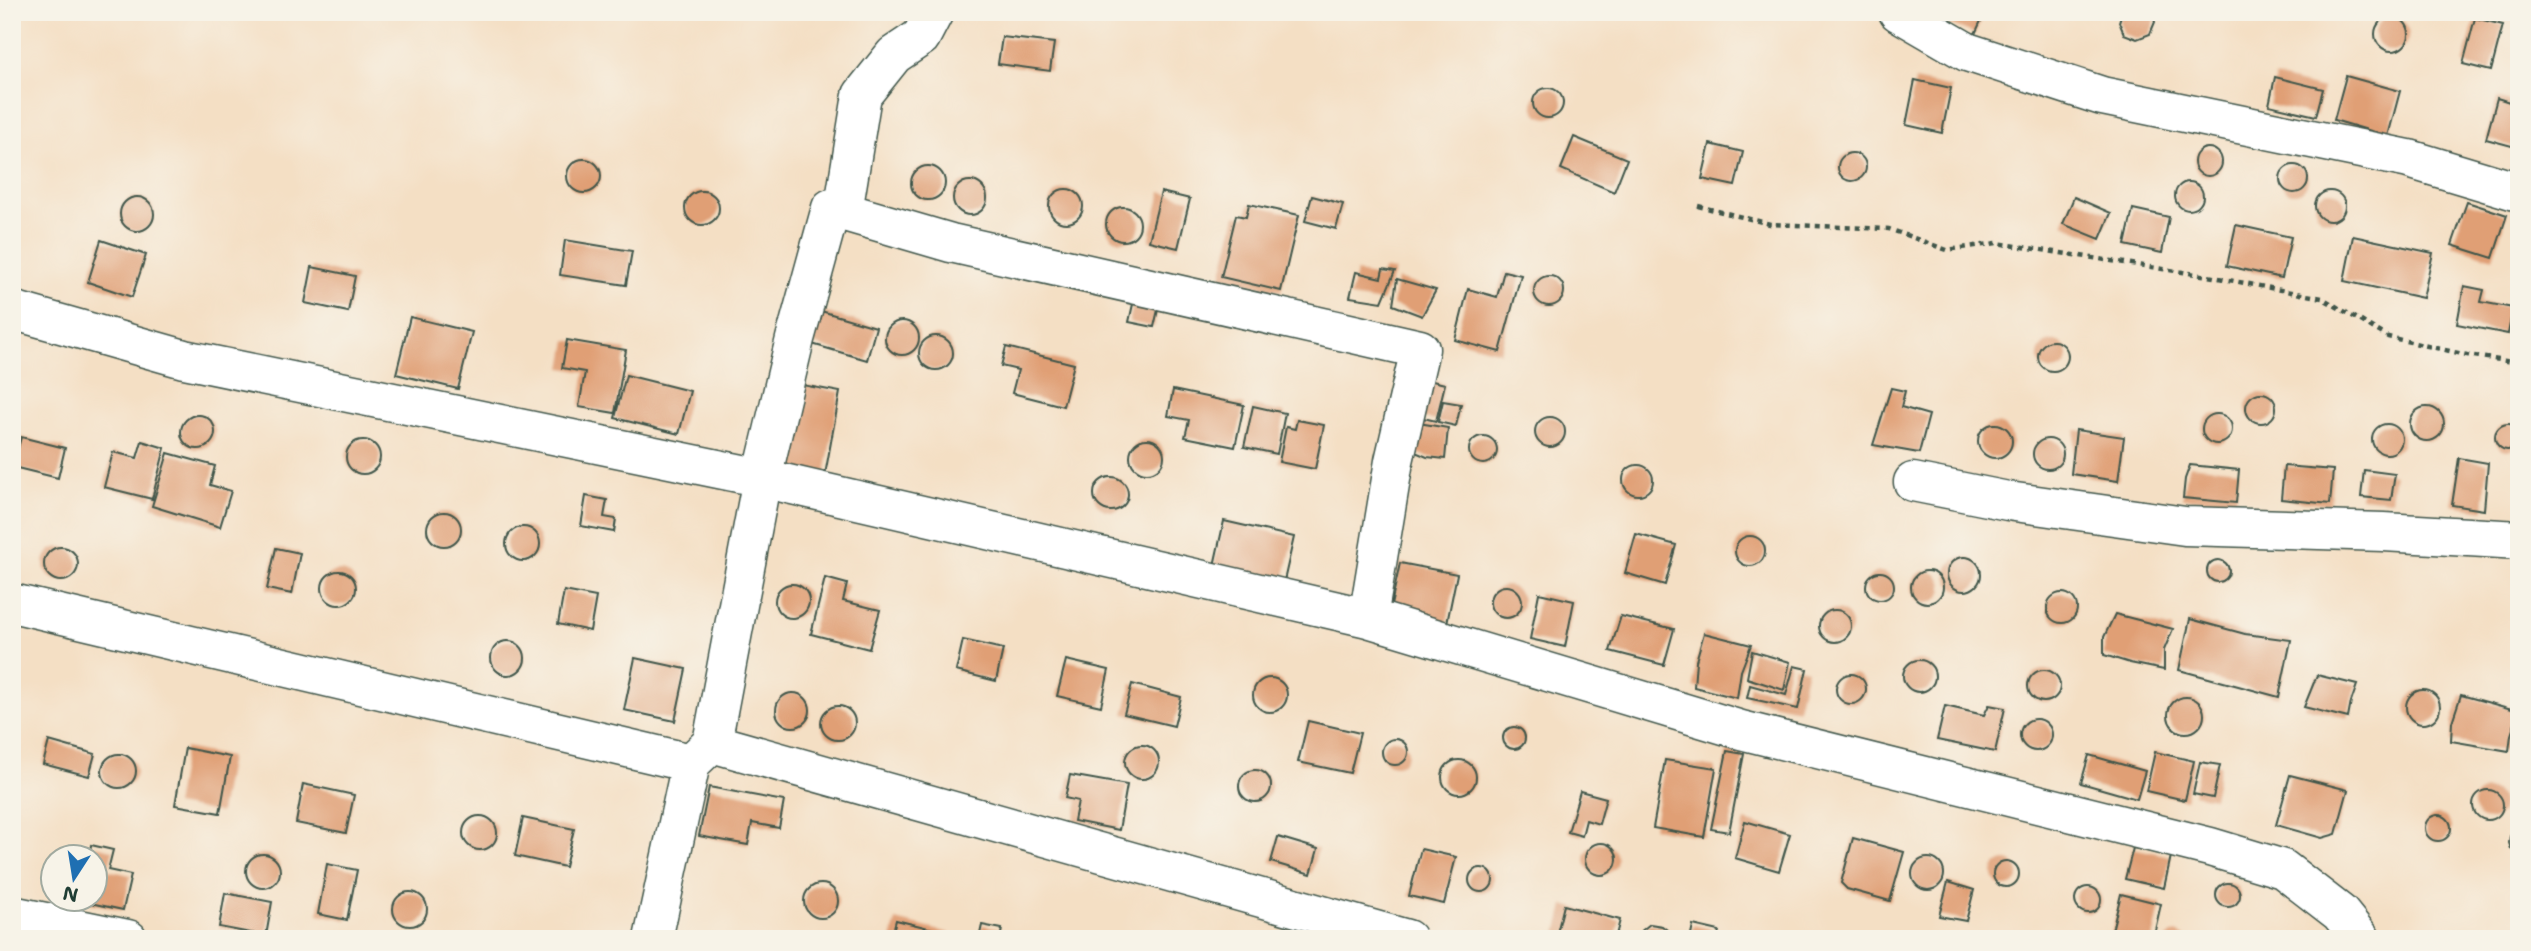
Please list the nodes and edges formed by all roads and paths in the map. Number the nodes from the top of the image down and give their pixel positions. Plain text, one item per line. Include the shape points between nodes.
1 (934, 12) edge
2 (1899, 12) edge
3 (2519, 192) edge
4 (1698, 206) dead end
5 (843, 212) junction
6 (12, 310) edge
7 (2519, 363) edge
8 (762, 478) junction
9 (1913, 482) dead end
10 (2519, 540) edge
11 (12, 603) edge
12 (1368, 618) junction
13 (702, 753) junction
14 (12, 915) edge
15 (128, 939) edge
16 (653, 939) edge
17 (1407, 939) edge
18 (2361, 939) edge

1 - 5 street via 921,37 894,55 862,95
2 - 3 street via 1967,51 2102,96 2409,159
4 - 7 path via 1770,224 1889,229 1947,250 1997,243 2208,276 2322,298 2388,337
5 - 8 street via 831,208
5 - 12 street via 951,243 1420,349 1394,461
6 - 8 street via 184,359
8 - 12 street
8 - 13 street
9 - 10 street via 2185,526
11 - 13 street
12 - 18 street via 1741,730 2283,869 2340,913
13 - 16 street
13 - 17 street
14 - 15 street

